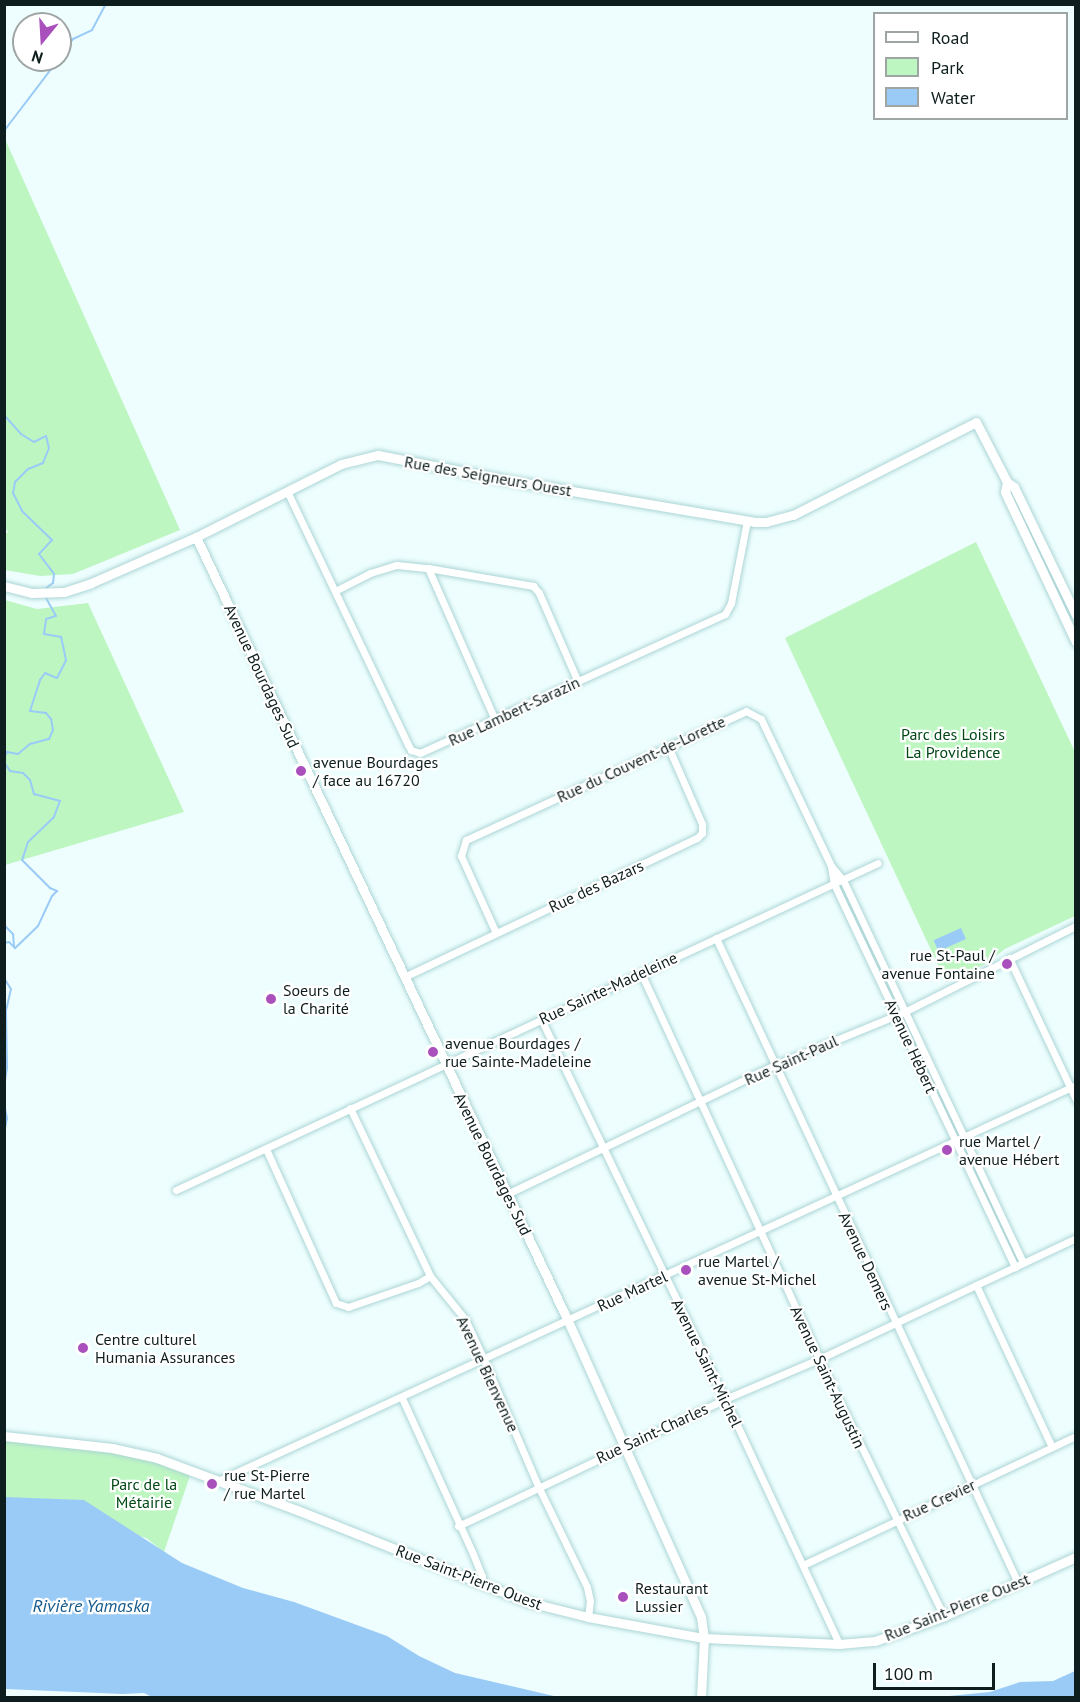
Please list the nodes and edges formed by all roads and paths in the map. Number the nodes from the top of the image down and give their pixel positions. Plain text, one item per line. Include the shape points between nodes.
1 (1007, 482) junction
2 (287, 491) junction
3 (747, 521) junction
4 (196, 537) junction
5 (428, 568) junction
6 (4, 586) edge
7 (337, 591) junction
8 (1076, 615) edge
9 (1076, 642) edge
10 (578, 682) junction
11 (495, 720) junction
12 (668, 746) junction
13 (878, 863) dead end
14 (831, 866) junction
15 (843, 880) junction
16 (834, 884) junction
17 (1076, 926) edge
18 (496, 933) junction
19 (716, 938) junction
20 (1009, 958) junction
21 (641, 973) junction
22 (404, 977) junction
23 (904, 1012) junction
24 (896, 1015) junction
25 (541, 1019) junction
26 (444, 1064) junction
27 (775, 1065) junction
28 (1073, 1087) edge
29 (1076, 1100) edge
30 (700, 1101) junction
31 (350, 1108) junction
32 (964, 1137) junction
33 (956, 1141) junction
34 (603, 1148) junction
35 (266, 1149) junction
36 (176, 1190) dead end
37 (507, 1194) junction
38 (836, 1196) junction
39 (760, 1232) junction
40 (1076, 1238) edge
41 (1019, 1265) junction
42 (664, 1275) junction
43 (430, 1276) junction
44 (976, 1285) junction
45 (568, 1321) junction
46 (895, 1323) junction
47 (819, 1359) junction
48 (484, 1360) junction
49 (402, 1398) junction
50 (725, 1399) junction
51 (4, 1436) edge
52 (1076, 1436) edge
53 (624, 1446) junction
54 (1052, 1447) junction
55 (220, 1480) junction
56 (972, 1485) junction
57 (538, 1486) junction
58 (897, 1520) junction
59 (458, 1526) junction
60 (1076, 1557) edge
61 (803, 1565) junction
62 (1018, 1583) junction
63 (481, 1584) junction
64 (944, 1616) junction
65 (588, 1617) junction
66 (704, 1638) junction
67 (839, 1644) junction
68 (701, 1698) edge

1 - 3 street, Rue des Seigneurs Ouest via 976,422 793,515 766,522
1 - 8 street via 1014,487
1 - 9 street via 1005,492
2 - 3 street, Rue des Seigneurs Ouest via 341,464 378,455
2 - 4 street, Rue des Seigneurs Ouest
2 - 7 street, Rue Lambert-Sarazin
3 - 10 street, Rue Lambert-Sarazin via 731,603 725,614
4 - 6 street, Rue des Seigneurs Ouest via 64,592 32,593
4 - 22 street, Avenue Bourdages Sud
5 - 7 street via 397,565 370,573
5 - 10 street via 533,586
5 - 11 street
7 - 11 street, Rue Lambert-Sarazin via 411,750 426,752
10 - 11 street, Rue Lambert-Sarazin
12 - 14 street, Rue du Couvent-de-Lorette via 746,711 761,719
12 - 18 street, Rue des Bazars via 702,824 702,833
12 - 18 street, Rue du Couvent-de-Lorette via 466,840 461,856
13 - 15 street, Rue Sainte-Madeleine
14 - 15 street, Avenue Hébert
14 - 16 street, Avenue Hébert
15 - 16 street, Rue Sainte-Madeleine
15 - 23 street, Avenue Hébert
16 - 19 street, Rue Sainte-Madeleine
16 - 24 street, Avenue Hébert
17 - 20 street, Rue Saint-Paul
18 - 22 street, Rue des Bazars
19 - 21 street, Rue Sainte-Madeleine
19 - 27 street, Avenue Demers
20 - 23 street, Rue Saint-Paul
20 - 28 street
21 - 25 street, Rue Sainte-Madeleine
21 - 30 street, Avenue Saint-Augustin
22 - 26 street, Avenue Bourdages Sud
23 - 24 street, Rue Saint-Paul
23 - 32 street, Avenue Hébert
24 - 27 street, Rue Saint-Paul
24 - 33 street, Avenue Hébert
25 - 26 street, Rue Sainte-Madeleine
25 - 34 street, Avenue Saint-Michel
26 - 31 street, Rue Sainte-Madeleine
26 - 37 street, Avenue Bourdages Sud
27 - 30 street, Rue Saint-Paul
27 - 38 street, Avenue Demers
28 - 29 street
28 - 32 street, Rue Martel
30 - 34 street, Rue Saint-Paul
30 - 39 street, Avenue Saint-Augustin
31 - 35 street, Rue Sainte-Madeleine
31 - 43 street, Avenue Bienvenue
32 - 33 street, Rue Martel
32 - 41 street, Avenue Hébert
33 - 38 street, Rue Martel
33 - 41 street, Avenue Hébert
34 - 37 street, Rue Saint-Paul
34 - 42 street, Avenue Saint-Michel
35 - 36 street, Rue Sainte-Madeleine
35 - 43 street via 336,1303 348,1307
37 - 45 street, Avenue Bourdages Sud
38 - 39 street, Rue Martel
38 - 46 street, Avenue Demers
39 - 42 street, Rue Martel
39 - 47 street, Avenue Saint-Augustin
40 - 41 street, Rue Saint-Charles
41 - 44 street, Rue Saint-Charles
42 - 45 street, Rue Martel
42 - 50 street, Avenue Saint-Michel
43 - 48 street, Avenue Bienvenue via 465,1319
44 - 46 street, Rue Saint-Charles
44 - 54 street
45 - 48 street, Rue Martel
45 - 53 street, Avenue Bourdages Sud
46 - 47 street, Rue Saint-Charles
46 - 56 street, Avenue Demers
47 - 50 street, Rue Saint-Charles
47 - 58 street, Avenue Saint-Augustin
48 - 49 street, Rue Martel
48 - 57 street, Avenue Bienvenue
49 - 55 street, Rue Martel
49 - 59 street
50 - 53 street, Rue Saint-Charles
50 - 61 street, Avenue Saint-Michel
51 - 55 street, Rue Saint-Pierre Ouest via 112,1448 157,1458
52 - 54 street, Rue Crevier
53 - 57 street, Rue Saint-Charles
53 - 66 street, Avenue Bourdages Sud via 701,1617
54 - 56 street, Rue Crevier
55 - 63 street, Rue Saint-Pierre Ouest
56 - 58 street, Rue Crevier
56 - 62 street, Avenue Demers
57 - 59 street, Rue Saint-Charles
57 - 65 street, Avenue Bienvenue via 587,1587
58 - 61 street, Rue Crevier
58 - 64 street, Avenue Saint-Augustin
59 - 63 street via 482,1576
60 - 62 street, Rue Saint-Pierre Ouest
61 - 67 street, Avenue Saint-Michel
62 - 64 street, Rue Saint-Pierre Ouest
63 - 65 street, Rue Saint-Pierre Ouest via 528,1602
64 - 67 street, Rue Saint-Pierre Ouest via 875,1641
65 - 66 street, Rue Saint-Pierre Ouest
66 - 67 street, Rue Saint-Pierre Ouest
66 - 68 street, Avenue Bourdages Sud

